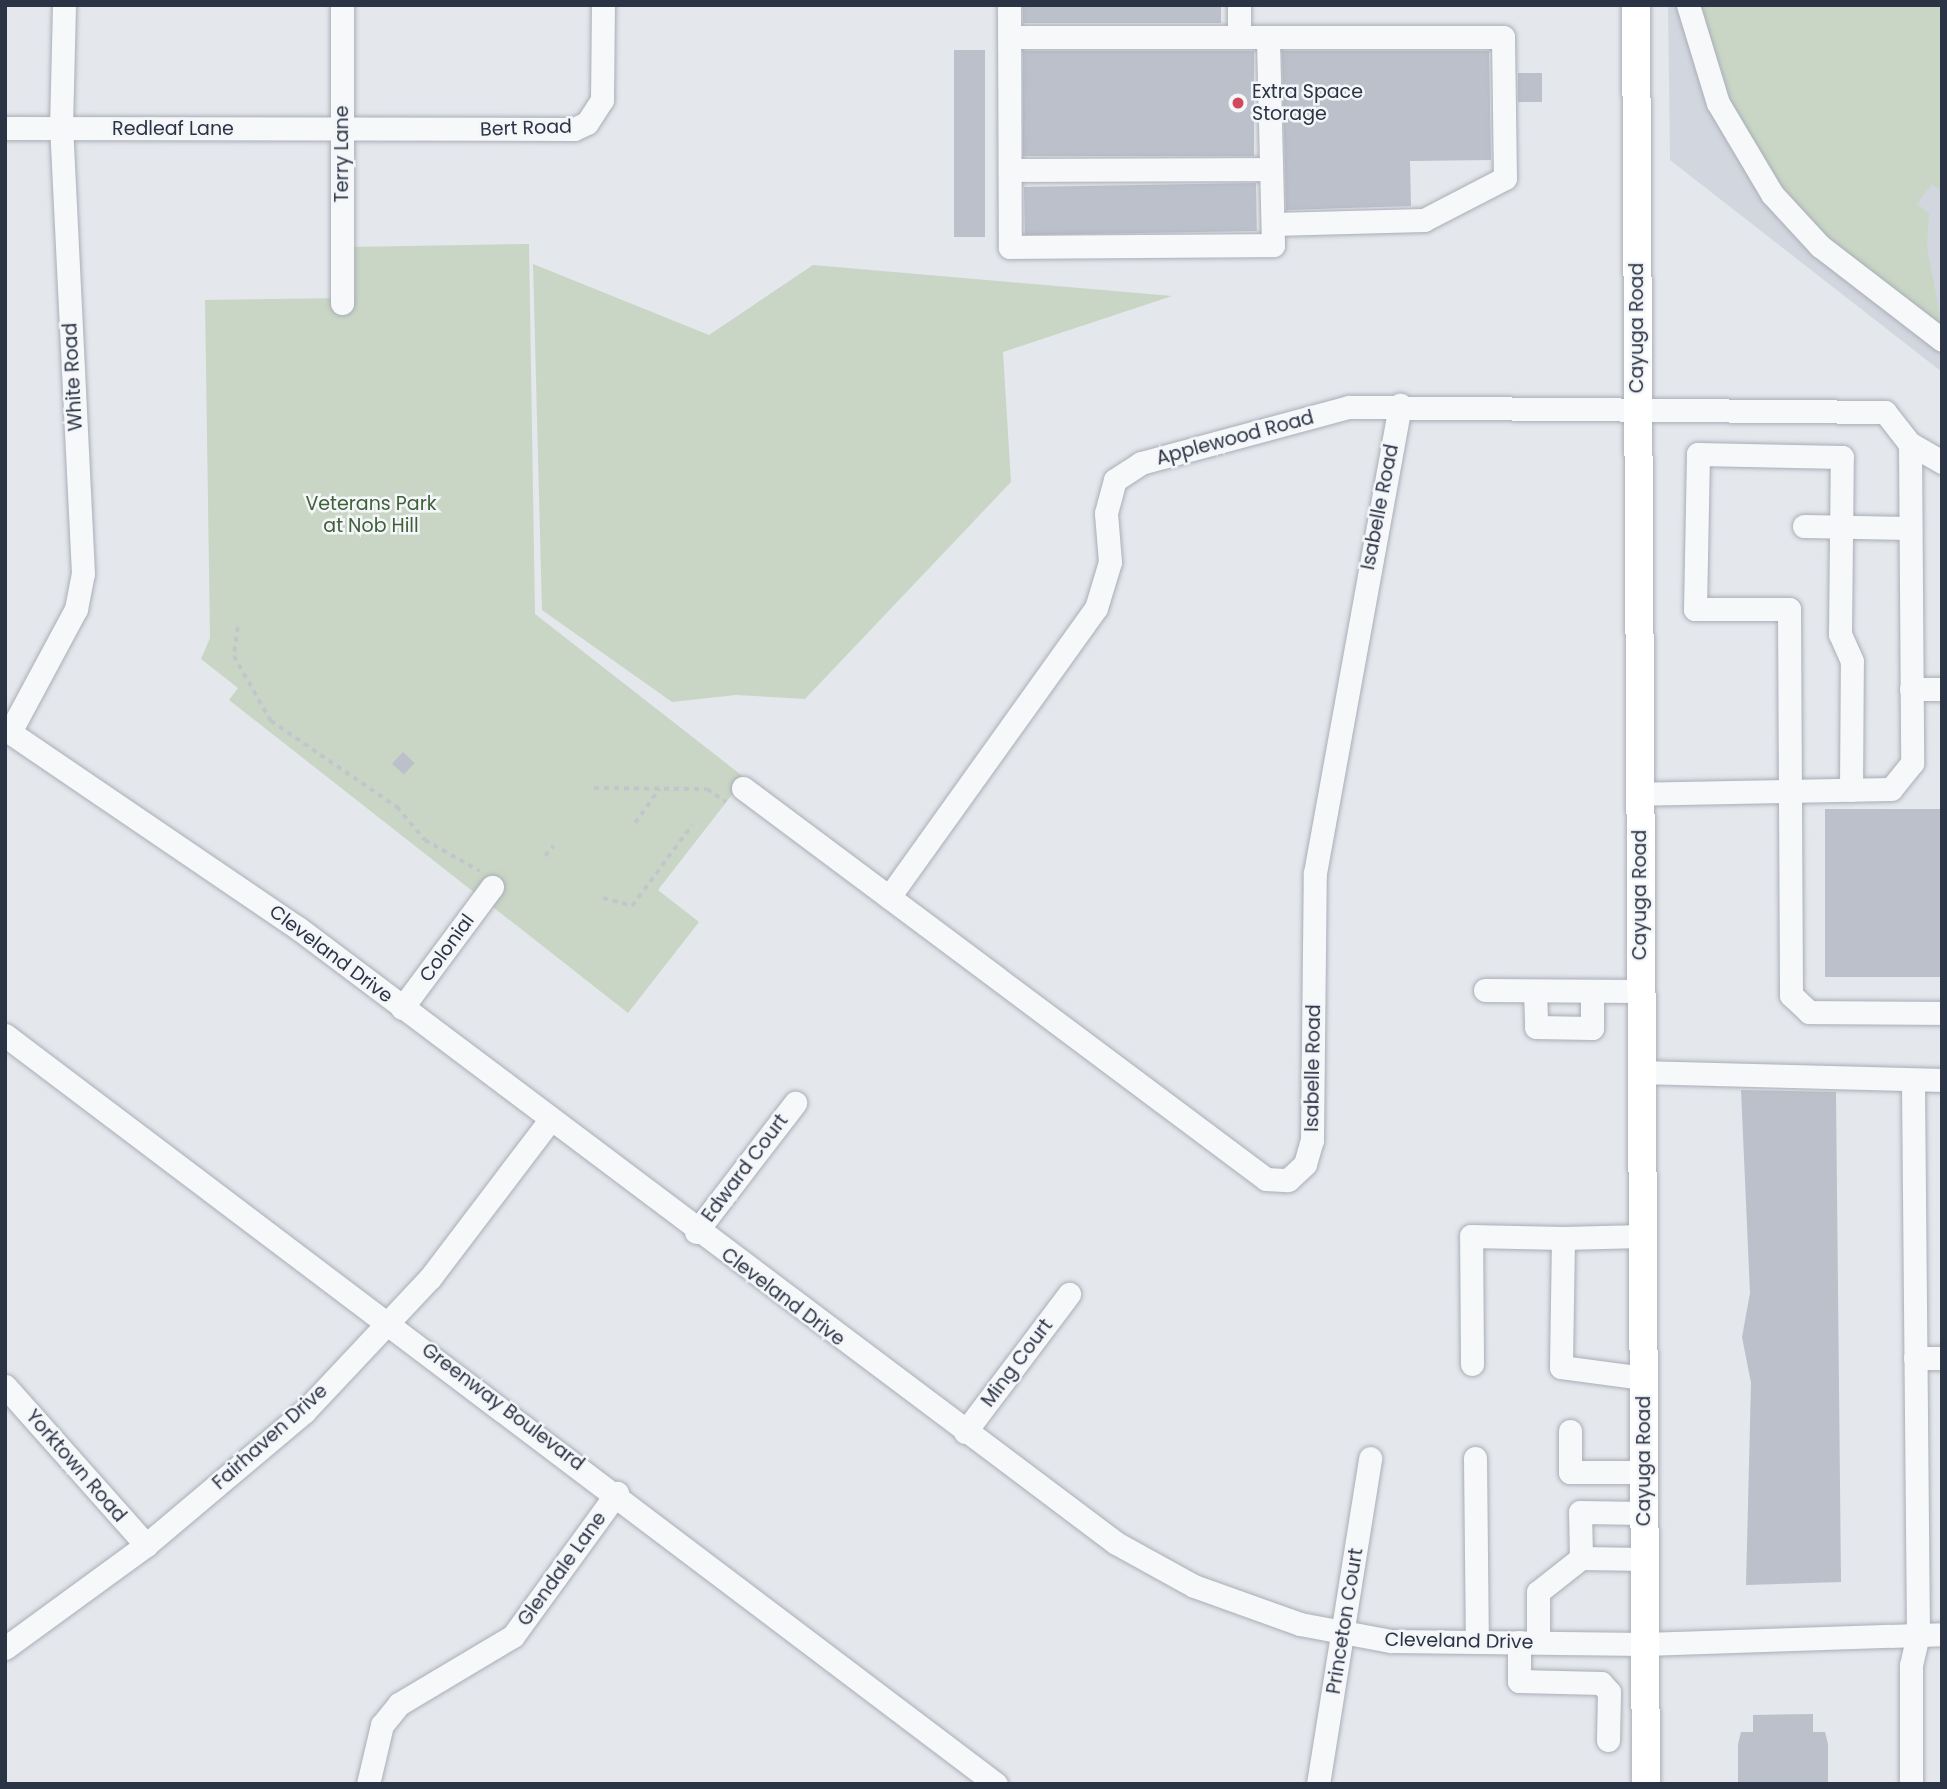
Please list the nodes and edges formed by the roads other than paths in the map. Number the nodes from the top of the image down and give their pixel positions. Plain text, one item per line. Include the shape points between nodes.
1 (64, 5) edge
2 (342, 5) edge
3 (603, 5) edge
4 (1009, 5) edge
5 (1239, 5) edge
6 (1636, 5) edge
7 (1688, 5) edge
8 (1009, 37) junction
9 (1239, 37) junction
10 (1268, 37) junction
11 (5, 128) edge
12 (61, 128) junction
13 (342, 130) junction
14 (1271, 169) junction
15 (1010, 170) junction
16 (1272, 224) junction
17 (342, 303) dead end
18 (1942, 340) edge
19 (1400, 405) junction
20 (1637, 407) junction
21 (1909, 443) junction
22 (1942, 462) edge
23 (1804, 526) dead end
24 (1842, 527) junction
25 (1910, 528) junction
26 (1911, 689) junction
27 (1942, 689) edge
28 (8, 731) edge
29 (1852, 790) junction
30 (1788, 791) junction
31 (1639, 794) junction
32 (734, 795) road end
33 (488, 881) road end
34 (889, 897) junction
35 (1485, 990) dead end
36 (1535, 990) junction
37 (1592, 991) junction
38 (1641, 991) junction
39 (402, 1008) junction
40 (1942, 1013) edge
41 (5, 1035) edge
42 (1641, 1072) junction
43 (1913, 1080) junction
44 (1942, 1080) edge
45 (795, 1103) dead end
46 (549, 1121) junction
47 (696, 1233) junction
48 (1642, 1236) junction
49 (1563, 1238) junction
50 (1069, 1294) dead end
51 (388, 1321) junction
52 (1915, 1358) junction
53 (1942, 1358) edge
54 (1472, 1364) dead end
55 (1643, 1378) junction
56 (5, 1386) edge
57 (1570, 1431) dead end
58 (965, 1432) junction
59 (1370, 1458) dead end
60 (1475, 1458) dead end
61 (1644, 1472) junction
62 (617, 1493) junction
63 (1644, 1513) junction
64 (146, 1545) junction
65 (1581, 1558) junction
66 (1645, 1559) junction
67 (1344, 1634) junction
68 (1942, 1634) edge
69 (1917, 1635) junction
70 (1476, 1641) junction
71 (1528, 1642) junction
72 (1645, 1644) junction
73 (5, 1648) edge
74 (1646, 1719) junction
75 (368, 1784) edge
76 (996, 1784) edge
77 (1318, 1784) edge
78 (1646, 1784) edge
79 (1911, 1784) edge

1 - 12 street, White Road
2 - 13 street, Terry Lane
3 - 13 street, Bert Road via 602,100 587,124 574,129
4 - 8 street
5 - 9 street
6 - 20 main road, Cayuga Road
7 - 18 street via 1718,103 1772,194 1820,246
8 - 9 street
8 - 15 street
9 - 10 street
10 - 14 street
10 - 16 street via 1503,37 1505,177 1424,220
11 - 12 street, Redleaf Lane
12 - 13 street, Redleaf Lane
12 - 28 street, White Road via 83,574 76,609
13 - 17 street, Terry Lane
14 - 15 street
14 - 16 street
15 - 16 street via 1010,247 1273,245
19 - 20 street, Applewood Road
19 - 34 street, Applewood Road via 1349,407 1141,463 1115,480 1106,513 1110,562 1096,608
19 - 34 street, Isabelle Road via 1315,873 1315,1116 1298,1174 1266,1179
20 - 21 street, Applewood Road via 1885,412
20 - 31 main road, Cayuga Road
21 - 22 street
21 - 25 street
23 - 24 street
24 - 25 street
24 - 29 street via 1840,634 1852,661
24 - 30 street via 1842,457 1698,454 1695,609 1789,609
25 - 26 street
26 - 27 street
26 - 29 street via 1912,763 1891,789
28 - 39 street, Cleveland Drive via 131,809
29 - 30 street
30 - 31 street
30 - 40 street via 1791,995 1809,1012
31 - 38 main road, Cayuga Road
32 - 34 street, Isabelle Road
33 - 39 street, Colonial
35 - 36 street
36 - 37 street
36 - 37 street via 1536,1027 1592,1028
37 - 38 street
38 - 42 main road, Cayuga Road
39 - 46 street, Cleveland Drive
41 - 51 street, Greenway Boulevard
42 - 43 street
42 - 48 main road, Cayuga Road
43 - 44 street
43 - 52 street
45 - 47 street, Edward Court
46 - 47 street, Cleveland Drive
46 - 51 street, Fairhaven Drive via 430,1278
47 - 58 street, Cleveland Drive
48 - 49 street
48 - 55 main road, Cayuga Road
49 - 54 street via 1471,1237
49 - 55 street via 1561,1367
50 - 58 street, Ming Court
51 - 62 street, Greenway Boulevard
51 - 64 street, Fairhaven Drive via 304,1412
52 - 53 street
52 - 69 street
55 - 61 main road, Cayuga Road
56 - 64 street, Yorktown Road
57 - 61 street via 1570,1472
58 - 67 street, Cleveland Drive via 1155,1567 1257,1611
59 - 67 street, Princeton Court
60 - 70 street
61 - 63 main road, Cayuga Road
62 - 75 street, Glendale Lane via 513,1636 399,1704 382,1725
62 - 76 street, Greenway Boulevard via 936,1744
63 - 65 street via 1580,1512
63 - 66 main road, Cayuga Road
64 - 73 street, Fairhaven Drive
65 - 66 street
65 - 71 street via 1538,1592
66 - 72 main road, Cayuga Road
67 - 70 street, Cleveland Drive via 1436,1644
67 - 77 street, Princeton Court
68 - 69 street, Cleveland Drive
69 - 72 street, Cleveland Drive
69 - 79 street via 1911,1665
70 - 71 street, Cleveland Drive
71 - 72 street, Cleveland Drive
71 - 74 street via 1519,1681 1601,1683 1609,1692 1608,1730
72 - 74 main road, Cayuga Road
74 - 78 main road, Cayuga Road

